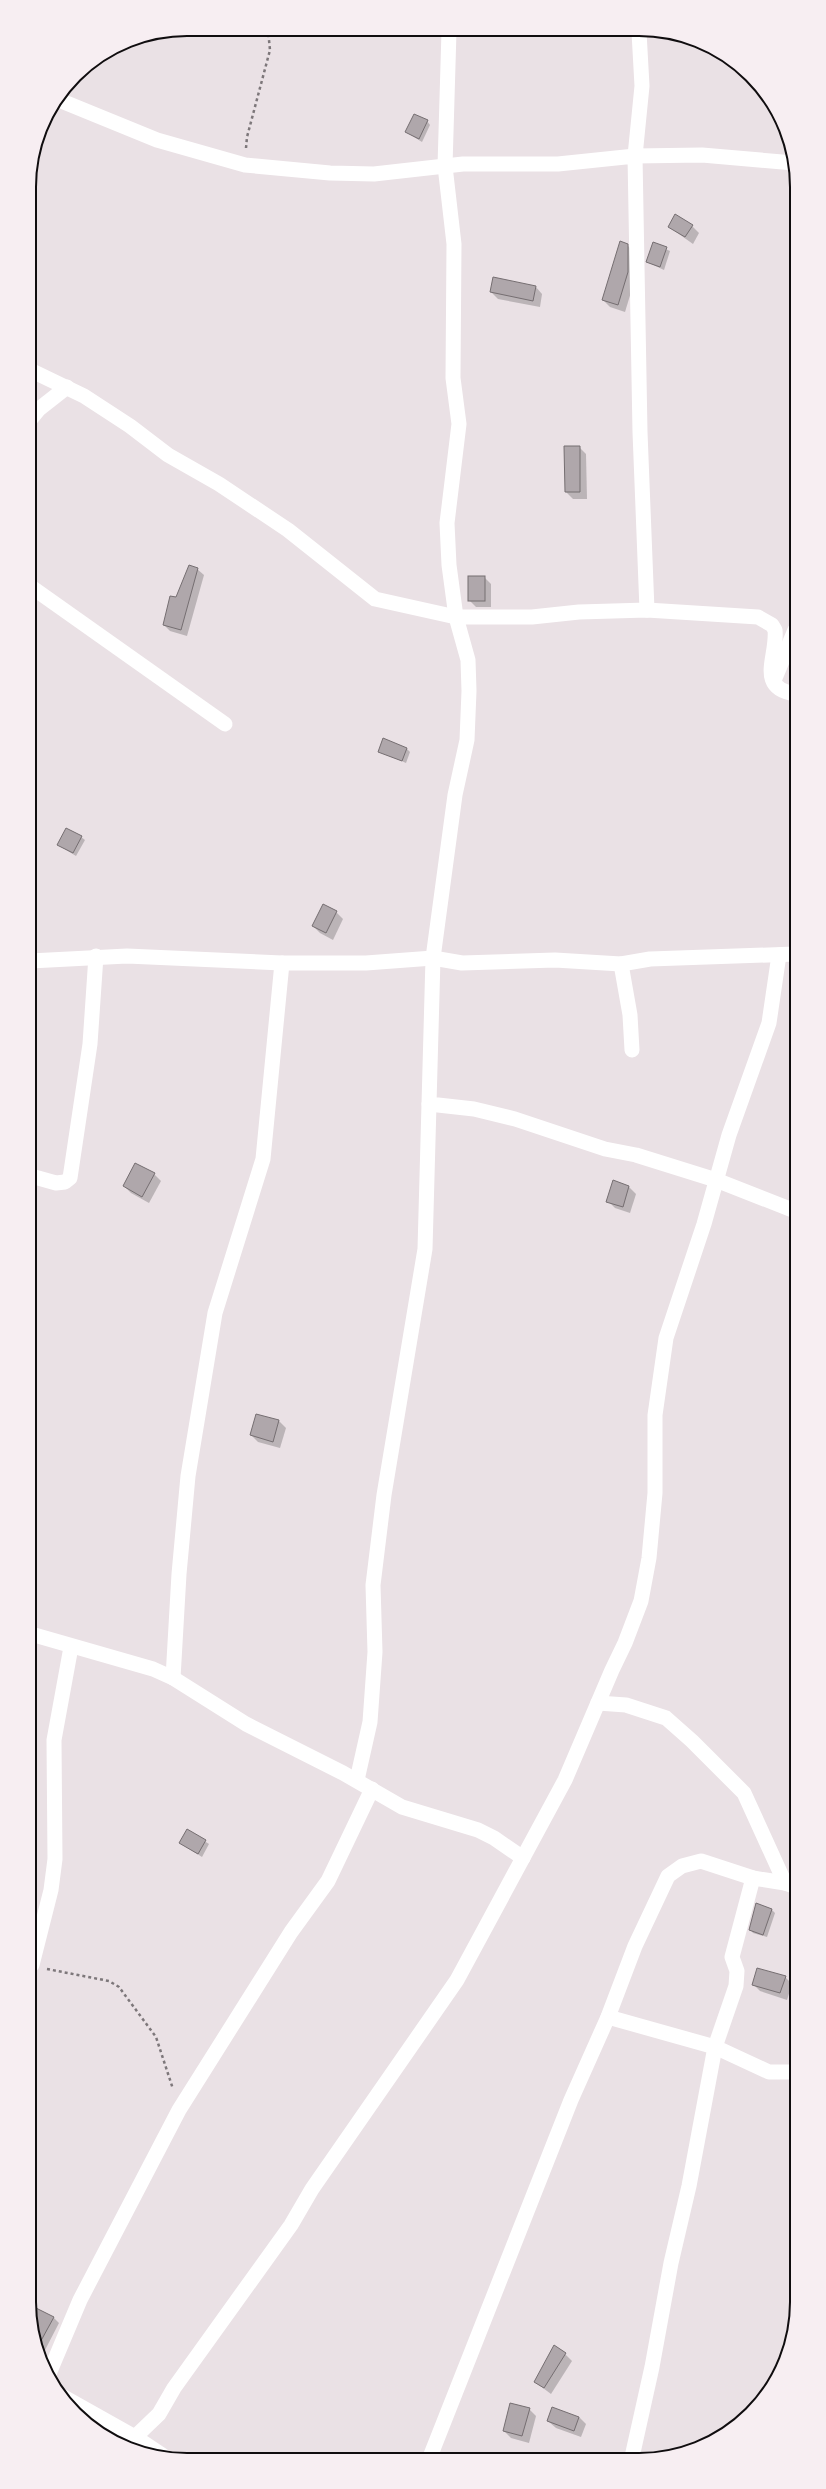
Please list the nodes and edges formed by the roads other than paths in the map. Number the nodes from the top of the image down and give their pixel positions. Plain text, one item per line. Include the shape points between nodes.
1 (449, 36) edge
2 (639, 36) edge
3 (62, 101) edge
4 (635, 156) junction
5 (788, 162) edge
6 (445, 166) junction
7 (36, 373) edge
8 (67, 387) junction
9 (36, 413) edge
10 (36, 590) edge
11 (647, 610) junction
12 (456, 617) junction
13 (790, 640) edge
14 (773, 683) junction
15 (790, 694) edge
16 (225, 724) dead end
17 (790, 954) edge
18 (779, 955) junction
19 (96, 956) junction
20 (433, 958) junction
21 (36, 961) edge
22 (282, 963) junction
23 (620, 964) junction
24 (632, 1050) dead end
25 (429, 1104) junction
26 (36, 1177) edge
27 (716, 1180) junction
28 (790, 1209) edge
29 (36, 1636) edge
30 (71, 1646) junction
31 (173, 1678) junction
32 (598, 1703) junction
33 (356, 1780) junction
34 (372, 1788) junction
35 (523, 1858) junction
36 (753, 1878) junction
37 (790, 1883) edge
38 (790, 1885) edge
39 (36, 1948) edge
40 (608, 2017) junction
41 (715, 2047) junction
42 (790, 2072) edge
43 (51, 2368) edge
44 (77, 2406) edge
45 (133, 2443) edge
46 (432, 2453) edge
47 (633, 2453) edge

1 - 6 street
2 - 4 street via 642,86
3 - 6 street via 157,140 245,165 330,173 374,174
4 - 5 street via 702,155
4 - 6 street via 558,164 500,163
4 - 11 street via 640,432
6 - 12 street via 454,244 453,378 459,424 447,523 449,565
7 - 8 street
8 - 9 street
8 - 12 street via 130,426 168,455 219,484 288,530 368,596
10 - 16 street
11 - 12 street via 579,612 532,617
11 - 14 street via 761,618 775,630 771,669
12 - 20 street via 468,660 467,740 455,795
13 - 14 street
14 - 15 street via 785,693
17 - 18 street
18 - 23 street via 650,958
18 - 27 street via 769,1023 745,1086
19 - 21 street
19 - 22 street
19 - 26 street via 90,1044 70,1178 65,1182 56,1183
20 - 22 street via 366,963
20 - 23 street via 462,963 561,960
20 - 25 street
22 - 31 street via 263,1159 215,1313 188,1476
23 - 24 street via 630,1015
25 - 27 street via 474,1109 515,1119 605,1149 636,1155
25 - 33 street via 425,1249 384,1495 373,1585 375,1652 370,1722
27 - 28 street
27 - 32 street via 666,1338 660,1372 655,1415 654,1524 642,1601 626,1644
29 - 30 street
30 - 31 street
30 - 39 street via 54,1740 56,1840 53,1874
31 - 33 street via 246,1724
32 - 35 street via 565,1780
32 - 37 street via 626,1706 666,1718 692,1741 744,1793
33 - 34 street
34 - 35 street via 402,1807 478,1830
34 - 43 street via 328,1881 291,1932 179,2110 80,2300
35 - 45 street via 457,1980 312,2189 291,2225 174,2388 159,2414
36 - 38 street
36 - 40 street via 702,1861 682,1866 668,1876 635,1946
36 - 41 street via 732,1957 737,1971 736,1986
40 - 41 street
40 - 46 street via 571,2100
41 - 42 street via 769,2072
41 - 47 street via 689,2186
44 - 45 street

